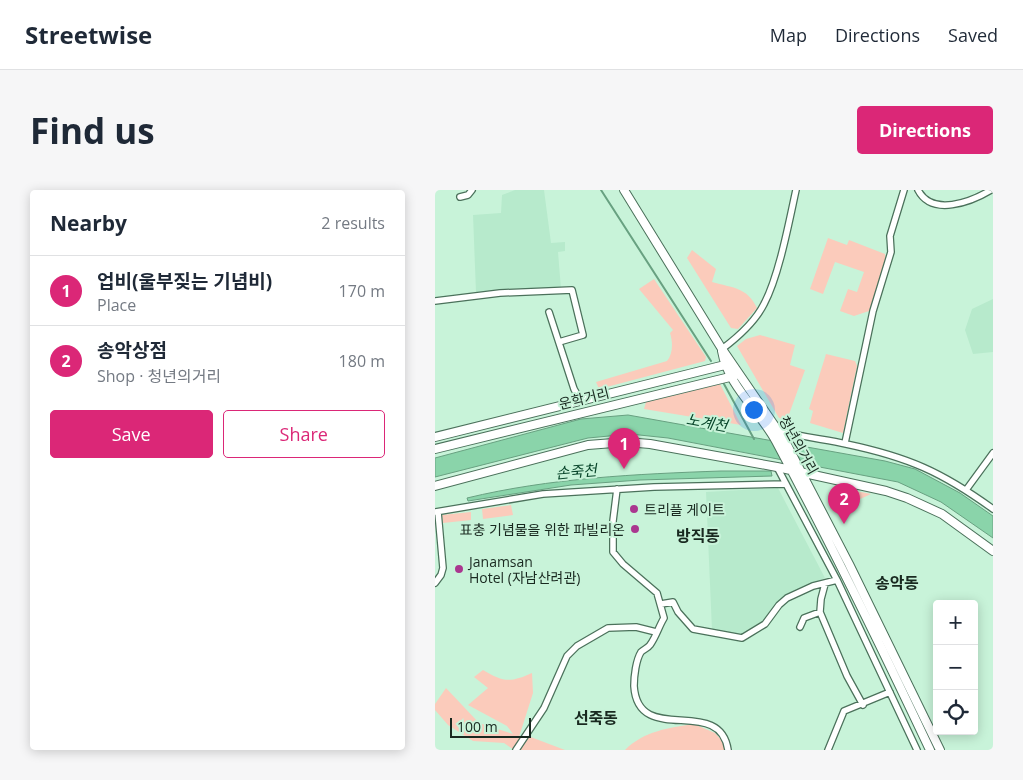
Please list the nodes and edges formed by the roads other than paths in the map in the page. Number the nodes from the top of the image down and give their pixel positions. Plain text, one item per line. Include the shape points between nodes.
1 (472, 190) edge
2 (625, 190) edge
3 (796, 190) edge
4 (904, 190) edge
5 (918, 190) edge
6 (991, 190) edge
7 (460, 197) dead end
8 (435, 301) edge
9 (549, 312) dead end
10 (559, 342) junction
11 (722, 348) junction
12 (729, 364) junction
13 (740, 374) junction
14 (731, 376) junction
15 (581, 401) junction
16 (778, 430) junction
17 (435, 437) edge
18 (845, 443) junction
19 (435, 449) edge
20 (993, 453) edge
21 (777, 467) junction
22 (793, 467) junction
23 (786, 484) junction
24 (435, 486) edge
25 (617, 489) junction
26 (966, 490) junction
27 (993, 509) edge
28 (437, 512) edge
29 (993, 551) edge
30 (837, 580) junction
31 (435, 583) edge
32 (825, 584) junction
33 (661, 604) junction
34 (820, 612) junction
35 (800, 627) dead end
36 (656, 632) junction
37 (890, 692) junction
38 (863, 705) junction
39 (516, 750) edge
40 (728, 750) edge
41 (828, 750) edge
42 (917, 750) edge
43 (930, 750) edge
44 (940, 750) edge

1 - 7 street
2 - 11 main road, 청년의거리
3 - 11 street via 766,300 745,330
4 - 18 street via 890,236 891,252 873,311
5 - 6 street via 930,203 940,205 975,200
8 - 10 street via 500,293 572,290 583,335
9 - 10 street
10 - 15 street
11 - 12 main road, 청년의거리
12 - 13 main road, 청년의거리
12 - 14 main road, 청년의거리
12 - 15 main road, 운학거리
13 - 14 main road, 운학거리
13 - 16 main road, 청년의거리
14 - 19 main road, 운학거리
14 - 22 main road, 청년의거리
15 - 17 main road, 운학거리
16 - 18 street
16 - 22 main road, 청년의거리
18 - 26 street via 909,461
20 - 26 street
21 - 22 main road
21 - 23 street
21 - 24 main road via 677,447 615,442 557,452
22 - 29 main road via 907,498 948,518
22 - 43 main road, 청년의거리
22 - 44 main road, 청년의거리 via 849,564
23 - 25 street
23 - 30 street
25 - 28 street via 543,494
25 - 33 street via 613,552 657,592
26 - 27 street
28 - 31 street via 443,568
30 - 32 street
30 - 37 street
32 - 33 street via 787,598 765,624 743,638 693,629 673,602
32 - 34 street
33 - 36 street via 665,618
34 - 35 street via 804,618
34 - 38 street
36 - 39 street via 636,627 608,628 577,646 567,656 544,708
36 - 40 street via 650,645 641,652 634,676 642,710 650,717 683,719 718,729 726,738
37 - 38 street
37 - 42 street
38 - 41 street via 844,711

